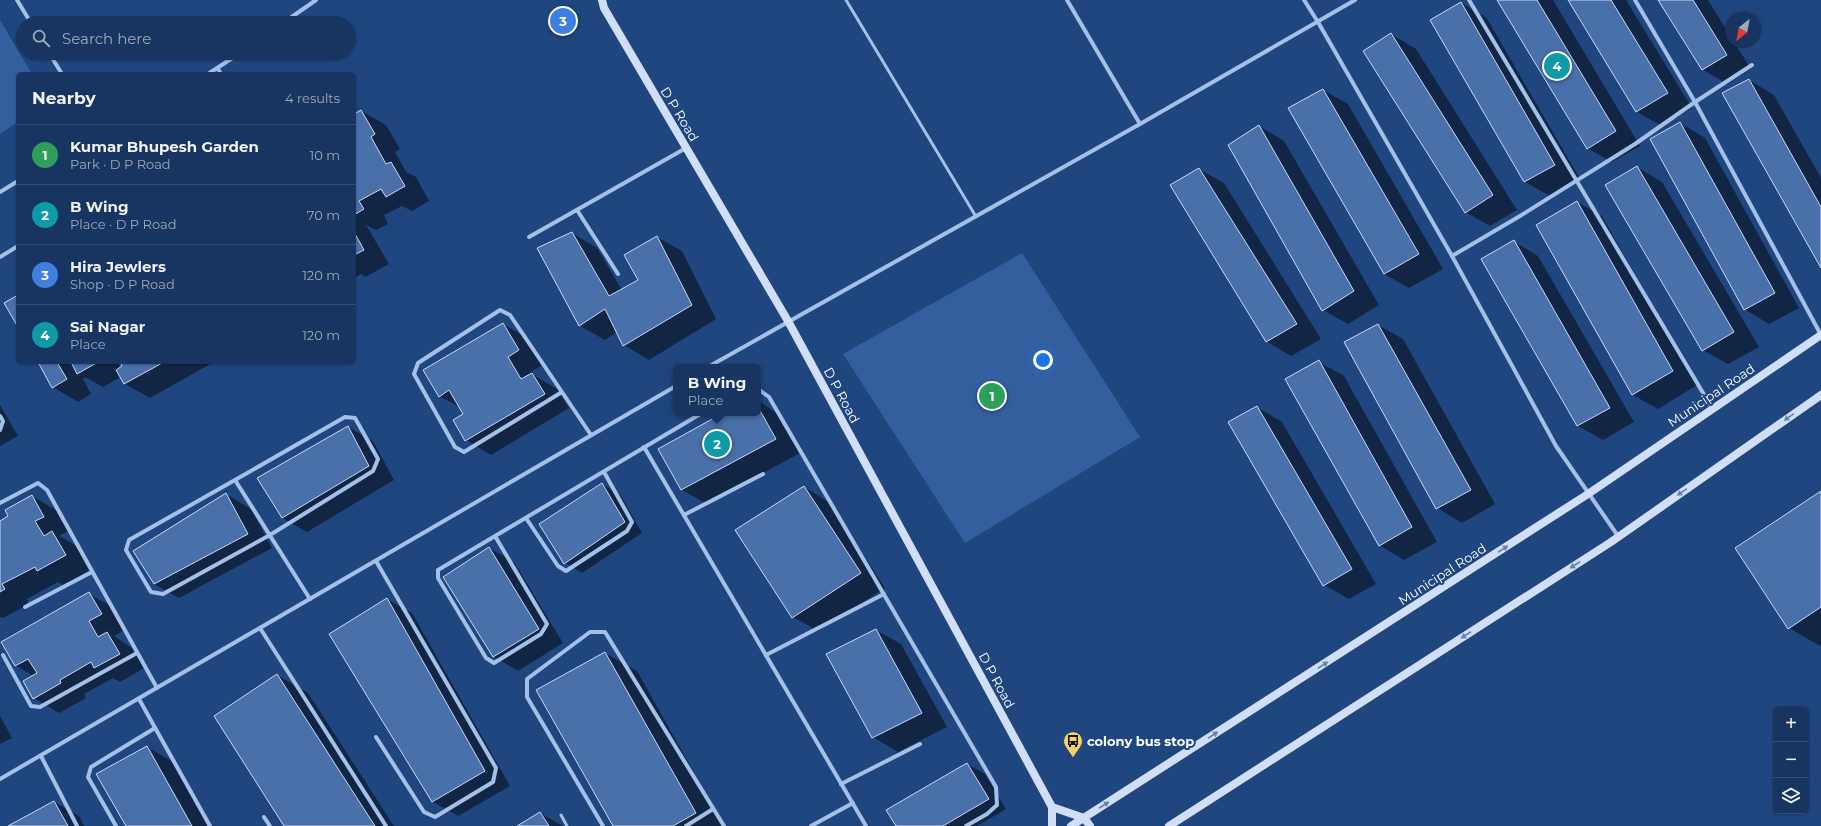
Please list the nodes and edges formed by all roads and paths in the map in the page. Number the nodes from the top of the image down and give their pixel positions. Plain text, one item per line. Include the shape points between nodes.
1 (17, 0) edge
2 (316, 0) edge
3 (602, 0) edge
4 (846, 0) edge
5 (1067, 0) edge
6 (1304, 0) edge
7 (1354, 0) edge
8 (1469, 0) edge
9 (1635, 0) edge
10 (27, 16) edge
11 (293, 16) edge
12 (1318, 22) junction
13 (54, 60) edge
14 (230, 60) edge
15 (1752, 65) dead end
16 (218, 69) junction
17 (61, 72) edge
18 (212, 72) edge
19 (220, 72) edge
20 (1695, 102) junction
21 (1140, 124) junction
22 (687, 148) junction
23 (1576, 181) junction
24 (16, 182) edge
25 (0, 192) edge
26 (577, 210) junction
27 (975, 215) junction
28 (529, 237) dead end
29 (16, 247) edge
30 (1452, 256) junction
31 (0, 257) edge
32 (618, 274) dead end
33 (788, 321) junction
34 (1821, 335) edge
35 (713, 364) edge
36 (673, 388) edge
37 (761, 391) edge
38 (562, 392) junction
39 (1821, 395) edge
40 (1712, 408) junction
41 (0, 416) edge
42 (697, 416) edge
43 (0, 430) edge
44 (591, 435) junction
45 (644, 447) junction
46 (604, 472) junction
47 (763, 474) dead end
48 (235, 480) junction
49 (1588, 494) junction
50 (0, 503) edge
51 (684, 515) junction
52 (526, 518) junction
53 (270, 535) junction
54 (495, 536) junction
55 (1618, 536) junction
56 (376, 561) junction
57 (92, 572) junction
58 (884, 594) junction
59 (310, 599) junction
60 (25, 607) dead end
61 (260, 628) junction
62 (138, 653) junction
63 (3, 655) dead end
64 (766, 655) junction
65 (157, 688) junction
66 (139, 699) junction
67 (155, 728) junction
68 (376, 737) dead end
69 (920, 744) dead end
70 (41, 756) junction
71 (0, 779) edge
72 (841, 784) junction
73 (853, 802) junction
74 (1052, 807) junction
75 (713, 809) junction
76 (561, 815) dead end
77 (264, 817) dead end
78 (1084, 818) junction
79 (77, 826) edge
80 (116, 826) edge
81 (210, 826) edge
82 (270, 826) edge
83 (386, 826) edge
84 (567, 826) edge
85 (603, 826) edge
86 (686, 826) edge
87 (724, 826) edge
88 (811, 826) edge
89 (866, 826) edge
90 (966, 826) edge
91 (1052, 826) edge
92 (1071, 826) edge
93 (1090, 826) edge
94 (1169, 826) edge

1 - 10 street
2 - 11 street
3 - 22 street, D P Road via 604,8
4 - 27 lane
5 - 21 street
6 - 12 street
7 - 12 street
8 - 23 street
9 - 20 street
12 - 21 street
12 - 30 street
13 - 17 street
14 - 16 street
15 - 20 street
16 - 18 street
16 - 19 street
20 - 23 street
20 - 34 street
21 - 27 street
22 - 26 street
22 - 33 street, D P Road
23 - 30 street
23 - 40 street
24 - 25 street
26 - 28 street
26 - 32 street
27 - 33 street
29 - 31 street
30 - 49 street via 1556,446
33 - 35 street
33 - 74 street, D P Road
34 - 40 street, Municipal Road
36 - 44 street
37 - 58 street via 768,397
38 - 38 street via 510,315 500,310 418,363 414,374 455,447 464,452
38 - 44 street
39 -> 55 street
40 - 49 street, Municipal Road
41 - 43 street via 3,421
42 - 45 street
44 - 56 street
45 - 46 street
45 - 51 street
46 - 52 street
46 - 52 street via 632,522 627,531 566,571 558,566
47 - 51 street
48 - 53 street
48 - 53 street via 129,540 126,550 151,592 163,594
48 - 53 street via 345,417 355,418 378,459 373,471
49 - 55 street
78 -> 49 street, Municipal Road
50 - 57 street via 38,483 47,490
51 - 64 street
52 - 54 street
53 - 59 street
54 - 54 street via 438,570 438,578 486,658 494,663 541,634 547,624
55 -> 94 street
56 - 59 street
56 - 68 street via 496,768 493,782 435,817 424,812
57 - 60 street
57 - 62 street
58 - 64 street
58 - 90 street via 996,788 996,805 987,814
59 - 61 street
61 - 65 street
61 - 83 street
62 - 63 street via 40,707 31,706
62 - 65 street
64 - 72 street
65 - 66 street
66 - 67 street
66 - 70 street
67 - 80 street via 92,767 88,777
67 - 81 street
69 - 72 street
70 - 71 street
70 - 79 street
72 - 73 street
73 - 88 street
73 - 89 street
74 - 78 street
74 - 91 street, D P Road
75 - 85 street via 605,632 590,632 527,679 527,697
75 - 86 street
75 - 87 street
76 - 84 lane
77 - 82 street
78 - 92 street, Municipal Road
78 - 93 street

